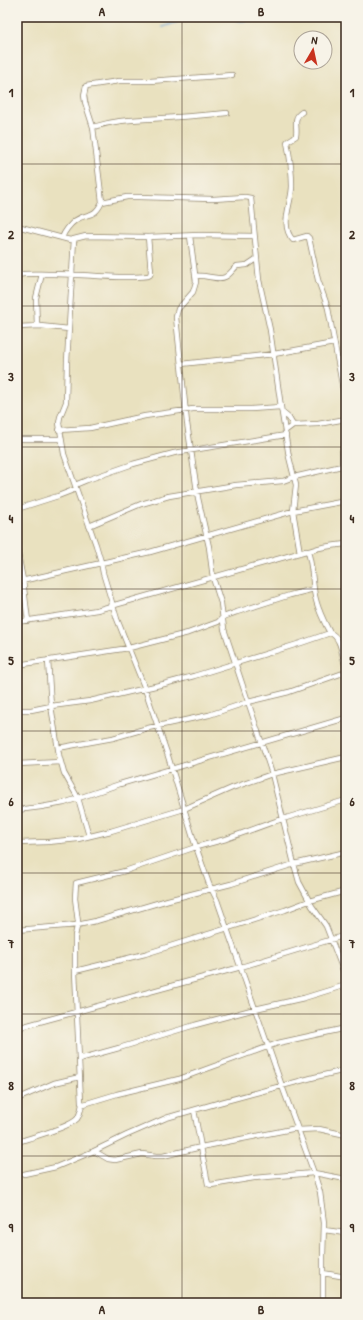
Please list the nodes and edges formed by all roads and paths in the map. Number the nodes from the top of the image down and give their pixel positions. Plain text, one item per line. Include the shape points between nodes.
1 (232, 76) dead end
2 (302, 112) dead end
3 (227, 113) dead end
4 (94, 127) junction
5 (102, 202) junction
6 (17, 226) edge
7 (190, 236) junction
8 (254, 236) junction
9 (148, 237) junction
10 (62, 238) junction
11 (74, 239) junction
12 (256, 259) junction
13 (42, 274) junction
14 (72, 274) junction
15 (17, 275) edge
16 (196, 276) junction
17 (37, 326) junction
18 (17, 327) edge
19 (69, 329) junction
20 (334, 343) junction
21 (274, 354) junction
22 (181, 364) junction
23 (346, 406) edge
24 (185, 410) junction
25 (281, 410) junction
26 (346, 418) edge
27 (294, 425) junction
28 (59, 430) junction
29 (285, 433) junction
30 (346, 437) edge
31 (17, 439) edge
32 (61, 439) junction
33 (191, 450) junction
34 (344, 465) edge
35 (294, 477) junction
36 (76, 487) junction
37 (197, 491) junction
38 (346, 501) edge
39 (17, 509) edge
40 (292, 511) junction
41 (89, 526) junction
42 (206, 537) junction
43 (346, 544) edge
44 (17, 549) edge
45 (308, 552) junction
46 (300, 553) junction
47 (101, 562) junction
48 (213, 578) junction
49 (23, 580) junction
50 (17, 582) edge
51 (314, 589) junction
52 (113, 605) junction
53 (223, 617) junction
54 (28, 621) junction
55 (17, 622) edge
56 (330, 633) junction
57 (129, 648) junction
58 (48, 660) junction
59 (235, 663) junction
60 (17, 665) edge
61 (346, 666) edge
62 (346, 672) edge
63 (145, 688) junction
64 (248, 702) junction
65 (51, 706) junction
66 (17, 710) edge
67 (346, 718) edge
68 (157, 726) junction
69 (261, 743) junction
70 (58, 748) junction
71 (346, 757) edge
72 (61, 762) junction
73 (17, 764) edge
74 (172, 769) junction
75 (272, 774) junction
76 (78, 798) junction
77 (346, 800) edge
78 (184, 809) junction
79 (17, 810) edge
80 (283, 819) junction
81 (90, 836) junction
82 (17, 843) edge
83 (196, 847) junction
84 (346, 852) edge
85 (294, 864) junction
86 (211, 888) junction
87 (346, 891) edge
88 (309, 901) junction
89 (77, 925) junction
90 (226, 928) junction
91 (17, 930) edge
92 (346, 935) edge
93 (332, 940) junction
94 (241, 967) junction
95 (75, 970) junction
96 (346, 978) edge
97 (346, 985) edge
98 (255, 1009) junction
99 (77, 1012) junction
100 (17, 1028) edge
101 (346, 1028) edge
102 (268, 1047) junction
103 (79, 1058) junction
104 (346, 1070) edge
105 (80, 1077) junction
106 (282, 1086) junction
107 (17, 1099) edge
108 (82, 1104) junction
109 (194, 1110) junction
110 (298, 1129) junction
111 (346, 1135) edge
112 (17, 1139) edge
113 (201, 1147) junction
114 (94, 1151) junction
115 (314, 1173) junction
116 (24, 1174) dead end
117 (346, 1179) edge
118 (324, 1230) junction
119 (346, 1233) edge
120 (324, 1273) junction
121 (346, 1276) edge
122 (323, 1303) edge

1 - 4 street via 119,81 86,86 85,102
2 - 20 street via 296,118 296,136 287,142 292,173 287,228 293,240 307,236 309,238 318,280 328,308
3 - 4 street via 129,119
4 - 5 street
5 - 8 street via 127,197 249,197 252,203
5 - 10 street via 95,213 76,220
6 - 10 street
7 - 8 street
7 - 9 street
7 - 16 street
8 - 12 street
9 - 11 street via 86,236
9 - 14 street via 150,275 119,277
10 - 11 street
11 - 14 street
12 - 16 street via 247,265 237,266 223,278
12 - 21 street
13 - 14 street
13 - 15 street
13 - 17 street via 36,298
14 - 19 street
16 - 22 street via 193,292 178,309 176,317
17 - 18 street
17 - 19 street
19 - 28 street via 66,402 60,417
20 - 21 street
20 - 23 street
21 - 22 street
21 - 25 street
22 - 24 street
24 - 25 street
24 - 28 street via 90,428
24 - 33 street
25 - 27 street
25 - 29 street
26 - 27 street via 318,424
27 - 29 street via 287,428
28 - 32 street
29 - 33 street
29 - 35 street
30 - 34 street via 342,452
31 - 32 street
32 - 36 street via 68,469
33 - 36 street via 133,464
33 - 37 street
34 - 35 street
35 - 37 street via 283,481
35 - 40 street via 296,485
36 - 39 street via 58,496
36 - 41 street
37 - 41 street via 142,504
37 - 42 street
38 - 40 street
40 - 42 street
40 - 46 street
41 - 47 street
42 - 47 street
42 - 48 street
43 - 45 street
44 - 49 street
45 - 46 street
45 - 51 street
46 - 48 street
47 - 49 street
47 - 52 street
48 - 52 street
48 - 53 street
49 - 50 street
49 - 54 street
51 - 53 street
51 - 56 street
52 - 54 street
52 - 57 street
53 - 57 street via 218,622 188,633
53 - 59 street via 224,629
54 - 55 street
56 - 59 street
56 - 61 street via 338,639
57 - 58 street
57 - 63 street
58 - 60 street
58 - 65 street
59 - 63 street
59 - 64 street
62 - 64 street via 290,692
63 - 65 street via 90,701
63 - 68 street
64 - 68 street via 209,715
64 - 69 street
65 - 66 street
65 - 70 street
67 - 69 street
68 - 70 street via 108,739
68 - 74 street
69 - 74 street
69 - 75 street
70 - 72 street
71 - 75 street
72 - 73 street
72 - 76 street
74 - 76 street
74 - 78 street
75 - 78 street
75 - 80 street
76 - 79 street
76 - 81 street
77 - 80 street
78 - 81 street
78 - 83 street
80 - 83 street
80 - 85 street
81 - 82 street
83 - 86 street
83 - 89 street via 125,871 76,883
84 - 85 street
85 - 86 street
85 - 88 street
86 - 89 street
86 - 90 street
87 - 88 street
88 - 90 street
88 - 93 street
89 - 91 street
89 - 95 street
90 - 94 street
90 - 95 street via 134,957
92 - 93 street
93 - 94 street
93 - 96 street
94 - 98 street
94 - 99 street
95 - 99 street
97 - 98 street
98 - 102 street
98 - 103 street via 176,1030 98,1055
99 - 100 street
99 - 103 street
101 - 102 street via 296,1038
102 - 106 street
102 - 108 street via 179,1080
103 - 105 street
104 - 106 street
105 - 107 street via 54,1083
105 - 108 street
106 - 109 street
106 - 110 street
108 - 112 street via 79,1116 72,1122 21,1141
109 - 113 street
109 - 114 street via 166,1118
110 - 111 street via 318,1129
110 - 113 street
110 - 115 street
113 - 114 street via 163,1156 142,1154 115,1160
113 - 115 street via 209,1185
114 - 116 street via 56,1167
115 - 117 street
115 - 118 street via 323,1208
118 - 119 street
118 - 120 street
120 - 121 street
120 - 122 street

